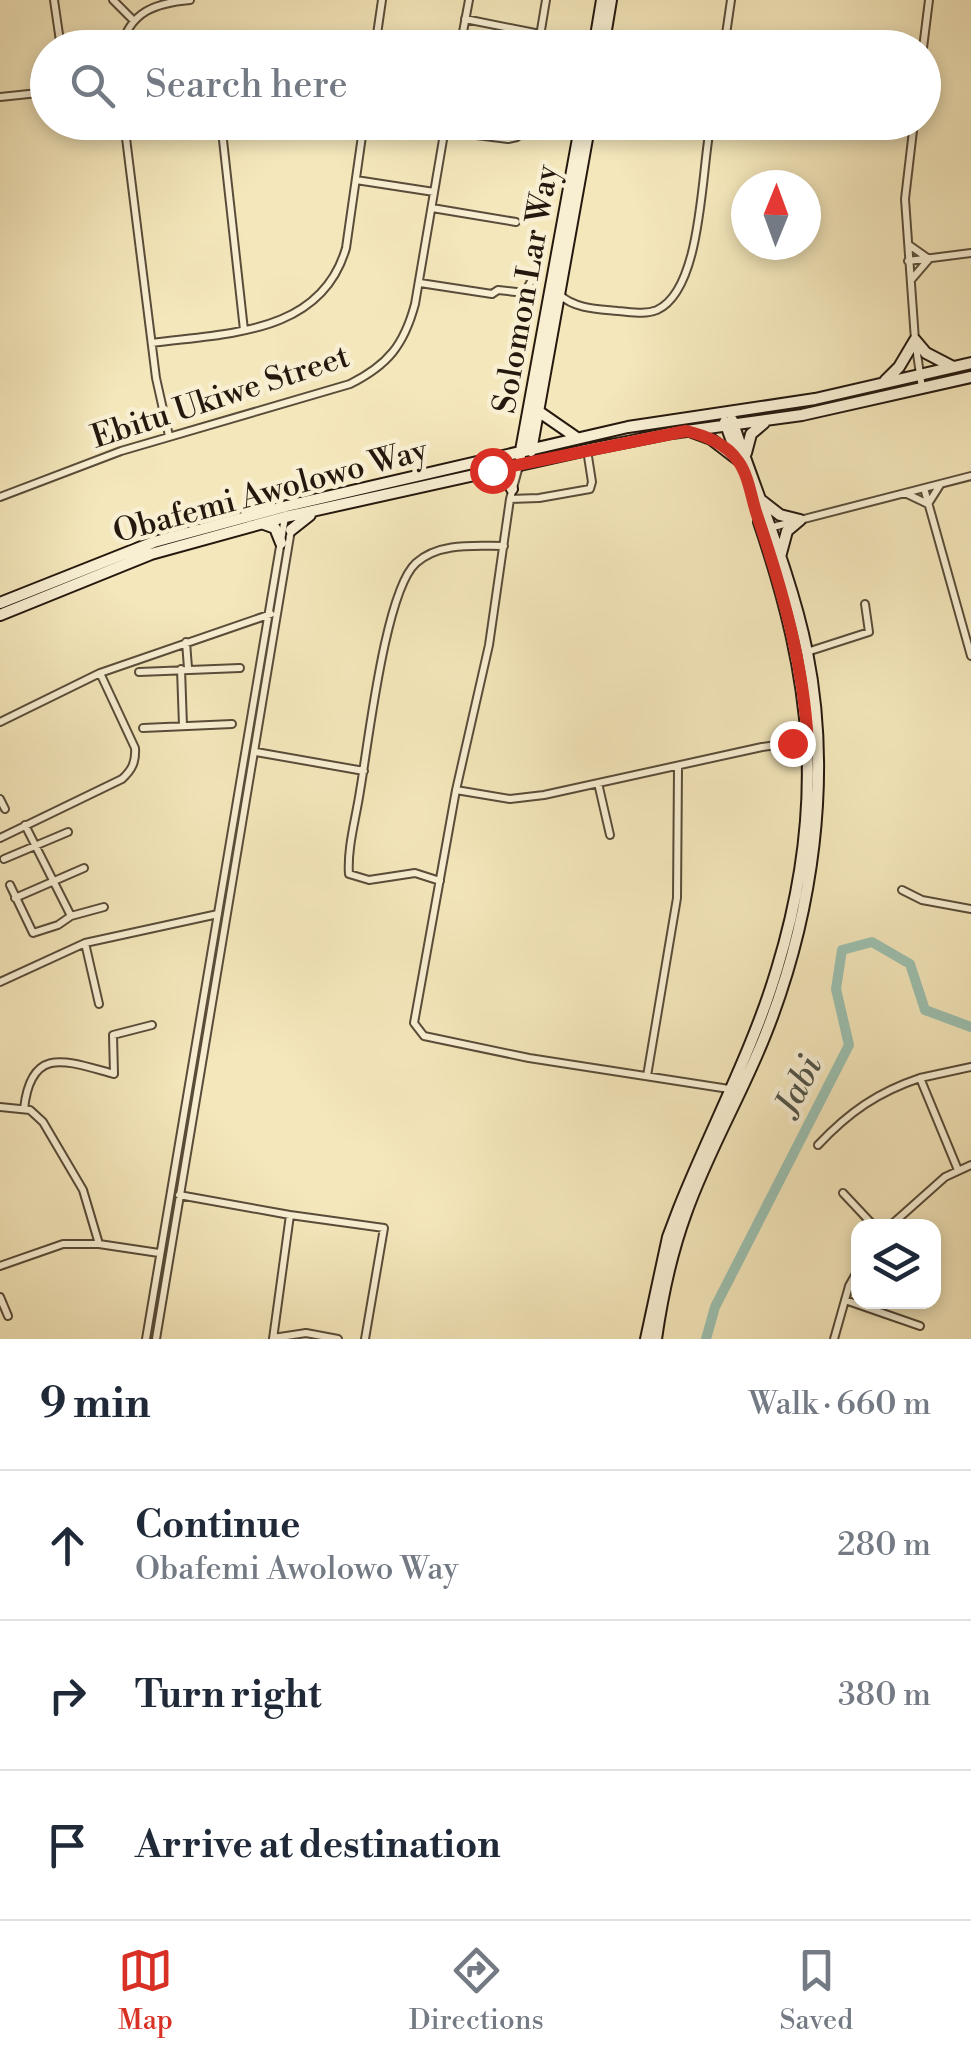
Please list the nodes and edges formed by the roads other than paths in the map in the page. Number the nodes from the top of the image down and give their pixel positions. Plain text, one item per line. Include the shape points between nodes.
1 (54, 0) edge
2 (113, 0) edge
3 (190, 0) edge
4 (382, 0) edge
5 (469, 0) edge
6 (546, 0) edge
7 (602, 0) edge
8 (611, 0) edge
9 (731, 0) edge
10 (929, 0) edge
11 (165, 2) edge
12 (133, 20) junction
13 (465, 20) junction
14 (58, 30) edge
15 (127, 30) edge
16 (378, 30) edge
17 (463, 30) edge
18 (519, 30) edge
19 (541, 30) edge
20 (597, 30) edge
21 (606, 30) edge
22 (727, 30) edge
23 (926, 30) edge
24 (30, 94) edge
25 (0, 97) edge
26 (126, 140) edge
27 (224, 140) edge
28 (361, 140) edge
29 (444, 140) edge
30 (578, 140) edge
31 (587, 140) edge
32 (708, 140) edge
33 (912, 140) edge
34 (355, 180) junction
35 (434, 192) junction
36 (432, 208) junction
37 (516, 222) dead end
38 (908, 244) junction
39 (971, 244) edge
40 (967, 254) edge
41 (929, 259) junction
42 (908, 261) junction
43 (532, 279) dead end
44 (910, 281) junction
45 (420, 282) junction
46 (560, 295) junction
47 (573, 304) junction
48 (556, 317) junction
49 (244, 330) junction
50 (915, 340) junction
51 (152, 343) junction
52 (971, 363) edge
53 (954, 367) junction
54 (919, 375) junction
55 (971, 378) edge
56 (883, 384) junction
57 (922, 388) junction
58 (725, 411) junction
59 (538, 412) junction
60 (769, 420) junction
61 (730, 424) junction
62 (686, 431) junction
63 (170, 436) junction
64 (578, 438) junction
65 (526, 450) junction
66 (587, 450) junction
67 (742, 460) junction
68 (524, 464) junction
69 (492, 470) junction
70 (971, 476) edge
71 (940, 484) junction
72 (924, 488) junction
73 (904, 493) junction
74 (511, 494) junction
75 (0, 498) edge
76 (759, 498) junction
77 (928, 504) junction
78 (329, 506) junction
79 (290, 511) junction
80 (800, 520) junction
81 (258, 524) junction
82 (765, 528) junction
83 (291, 530) junction
84 (281, 542) junction
85 (504, 546) junction
86 (780, 560) junction
87 (0, 603) edge
88 (865, 604) dead end
89 (273, 613) junction
90 (0, 615) edge
91 (186, 642) junction
92 (807, 652) junction
93 (971, 656) edge
94 (240, 668) dead end
95 (184, 669) junction
96 (100, 672) junction
97 (139, 672) dead end
98 (0, 722) edge
99 (232, 724) dead end
100 (183, 726) junction
101 (143, 728) dead end
102 (808, 745) junction
103 (256, 752) junction
104 (678, 768) junction
105 (364, 771) junction
106 (598, 782) junction
107 (456, 790) junction
108 (0, 799) edge
109 (4, 810) dead end
110 (25, 825) junction
111 (68, 832) dead end
112 (610, 835) dead end
113 (0, 838) edge
114 (35, 845) junction
115 (809, 850) junction
116 (4, 859) dead end
117 (84, 868) dead end
118 (53, 880) junction
119 (440, 881) junction
120 (10, 885) dead end
121 (902, 890) dead end
122 (15, 898) junction
123 (104, 907) dead end
124 (971, 909) edge
125 (218, 914) junction
126 (70, 916) junction
127 (84, 943) junction
128 (0, 982) edge
129 (99, 1004) dead end
130 (152, 1026) dead end
131 (971, 1067) edge
132 (648, 1076) junction
133 (920, 1078) junction
134 (729, 1088) junction
135 (0, 1108) edge
136 (24, 1109) junction
137 (818, 1144) dead end
138 (971, 1165) edge
139 (958, 1170) junction
140 (843, 1193) dead end
141 (180, 1196) junction
142 (290, 1214) junction
143 (867, 1219) edge
144 (897, 1219) edge
145 (162, 1240) junction
146 (172, 1241) junction
147 (99, 1244) junction
148 (160, 1253) junction
149 (0, 1266) edge
150 (851, 1286) edge
151 (0, 1297) edge
152 (845, 1300) junction
153 (8, 1316) dead end
154 (920, 1326) dead end
155 (146, 1339) edge
156 (156, 1339) edge
157 (273, 1339) edge
158 (338, 1339) edge
159 (365, 1339) edge
160 (646, 1339) edge
161 (656, 1339) edge
162 (834, 1339) edge

1 - 14 street
2 - 12 street
3 - 11 street
4 - 16 street
5 - 13 street
6 - 19 street
7 - 20 main road
8 - 21 main road
9 - 22 street
10 - 23 street
11 - 12 street
12 - 15 street
13 - 17 street
13 - 18 street
24 - 25 street
26 - 51 street
27 - 49 street
28 - 34 street
29 - 35 street, Ebitu Ukiwe Street
30 - 65 main road, Solomon Lar Way
31 - 46 main road, Solomon Lar Way
32 - 47 street via 691,261 676,294 644,314
33 - 38 street
34 - 35 street
34 - 49 street via 346,248 334,278 295,314
35 - 36 street, Ebitu Ukiwe Street
36 - 37 street
36 - 45 street, Ebitu Ukiwe Street
38 - 41 street
38 - 42 street
39 - 40 street
40 - 41 street
41 - 42 street
41 - 44 street
42 - 44 street
43 - 45 street via 525,294
44 - 50 street
45 - 63 street, Ebitu Ukiwe Street via 407,333 372,373 277,408
46 - 47 street
46 - 48 main road, Solomon Lar Way
47 - 48 street
48 - 59 main road, Solomon Lar Way
49 - 51 street
50 - 53 main road
50 - 54 street
50 - 56 main road
51 - 63 street
52 - 53 main road, Obafemi Awolowo Way
53 - 54 main road, Obafemi Awolowo Way
54 - 56 main road, Obafemi Awolowo Way
54 - 57 street
55 - 57 main road, Obafemi Awolowo Way
56 - 58 main road, Obafemi Awolowo Way
57 - 60 main road, Obafemi Awolowo Way
58 - 61 main road
58 - 64 main road, Obafemi Awolowo Way
59 - 64 main road
59 - 65 main road, Solomon Lar Way
60 - 61 main road, Obafemi Awolowo Way
60 - 67 main road via 750,434
61 - 62 main road, Obafemi Awolowo Way
61 - 67 main road
62 - 66 main road, Obafemi Awolowo Way
62 - 67 main road
63 - 75 street, Ebitu Ukiwe Street
64 - 65 main road, Obafemi Awolowo Way
65 - 68 main road, Solomon Lar Way
65 - 79 main road, Obafemi Awolowo Way
66 - 68 main road, Obafemi Awolowo Way
66 - 74 street via 590,489 539,498
67 - 76 main road
67 - 82 main road
68 - 69 main road, Obafemi Awolowo Way
68 - 74 street
69 - 74 main road via 506,478
69 - 78 main road, Obafemi Awolowo Way
70 - 71 street
71 - 72 street
71 - 77 street
72 - 73 street
72 - 77 street
73 - 77 street
73 - 80 street
74 - 85 street
76 - 80 main road via 780,515
76 - 82 main road
77 - 93 street
78 - 79 main road, Obafemi Awolowo Way
78 - 83 main road
79 - 81 main road, Obafemi Awolowo Way
79 - 83 street
79 - 84 street
79 - 87 main road, Obafemi Awolowo Way via 140,547
80 - 82 street
80 - 86 main road via 782,540
81 - 84 main road via 275,528
81 - 90 main road, Obafemi Awolowo Way via 137,559
82 - 86 main road
82 - 102 main road via 797,654
83 - 89 street
84 - 89 street
85 - 105 street via 459,546 409,570 379,673
85 - 107 street
86 - 92 main road
88 - 92 street via 869,632
89 - 91 street
89 - 103 street
89 - 125 street
91 - 95 street
91 - 96 street
92 - 115 main road via 816,747 816,832
94 - 95 street
95 - 97 street
95 - 100 street
96 - 98 street
96 - 110 street via 136,760 122,779
99 - 100 street
100 - 101 street
102 - 104 street via 762,747
102 - 115 main road
103 - 105 street
103 - 141 street
104 - 106 street
104 - 132 street via 677,898
105 - 119 street via 349,874 369,880 415,872
106 - 107 street via 510,798
106 - 112 street
107 - 119 street
108 - 109 street
110 - 113 street
110 - 114 street
111 - 114 street
114 - 116 street
114 - 118 street
115 - 134 main road via 777,970
115 - 161 main road via 787,972 687,1210
117 - 118 street
118 - 122 street
118 - 126 street
119 - 132 street via 414,1022 421,1034
120 - 122 street
121 - 124 street
122 - 126 street via 33,933
123 - 126 street
125 - 127 street
125 - 145 street
127 - 128 street
127 - 129 street
130 - 136 street via 113,1035 114,1074 64,1062 35,1071
131 - 133 street
132 - 134 street
133 - 137 street via 863,1103
133 - 139 street
134 - 160 main road via 668,1237
135 - 136 street
136 - 147 street via 43,1122 83,1190
138 - 139 street
139 - 144 street
140 - 143 street
141 - 142 street
141 - 146 street
142 - 157 street
142 - 159 street via 384,1228
145 - 146 street
145 - 148 street
146 - 156 street
147 - 148 street
147 - 149 street via 63,1244
148 - 155 street
150 - 152 street
151 - 153 street
152 - 154 street
152 - 162 street
157 - 158 street via 306,1333

